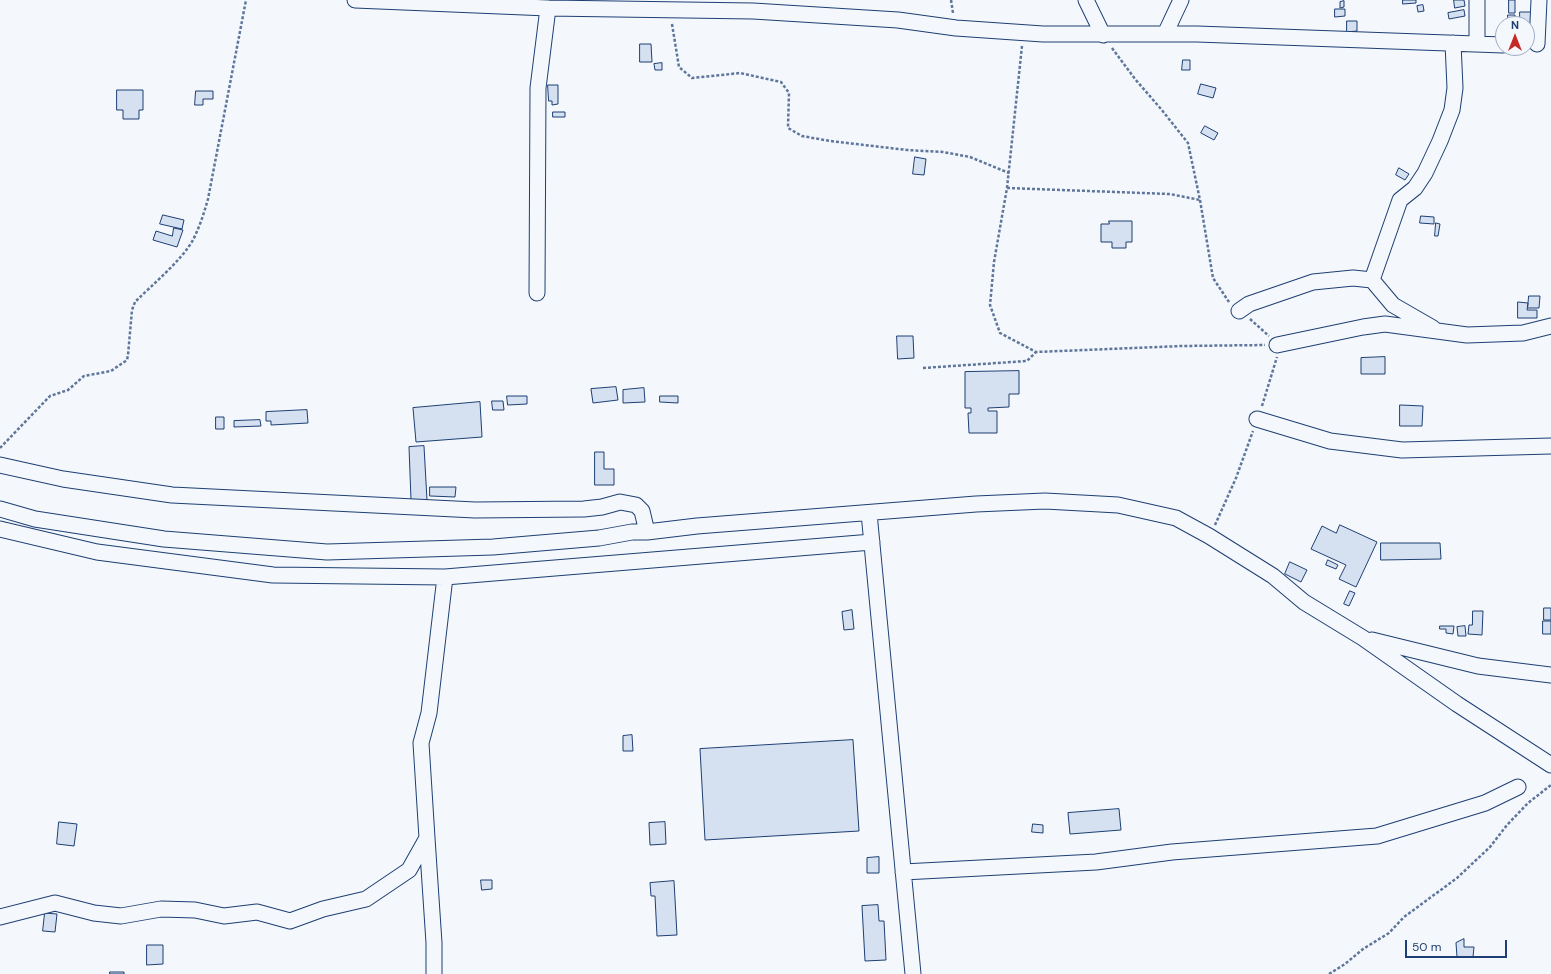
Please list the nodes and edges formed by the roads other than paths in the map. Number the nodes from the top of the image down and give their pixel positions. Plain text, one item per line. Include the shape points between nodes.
1 (355, 0) edge
2 (1086, 0) edge
3 (1181, 0) edge
4 (1477, 0) edge
5 (1539, 0) edge
6 (653, 5) edge
7 (548, 8) junction
8 (1165, 34) junction
9 (1103, 35) junction
10 (1453, 44) junction
11 (1477, 44) junction
12 (1495, 44) edge
13 (1538, 44) edge
14 (1372, 280) junction
15 (537, 293) dead end
16 (1239, 311) road end
17 (1551, 326) edge
18 (1439, 331) junction
19 (1277, 344) road end
20 (1257, 419) road end
21 (1551, 446) edge
22 (0, 465) edge
23 (0, 509) edge
24 (869, 513) junction
25 (0, 529) edge
26 (647, 532) junction
27 (872, 542) junction
28 (445, 577) junction
29 (1363, 638) junction
30 (1551, 675) edge
31 (1551, 765) edge
32 (1518, 787) dead end
33 (427, 838) junction
34 (903, 872) junction
35 (0, 917) edge
36 (434, 974) edge
37 (913, 974) edge

1 - 7 street
2 - 9 street
3 - 8 street
4 - 11 street
5 - 13 street
6 - 7 street
6 - 9 street via 670,10 753,11 898,20 942,27 1024,33
7 - 15 street via 538,88
8 - 9 street
8 - 10 street
10 - 11 street
10 - 14 street via 1455,88 1452,110 1425,173 1415,188 1400,200
11 - 12 street
14 - 16 street via 1353,278 1313,282 1249,304
14 - 18 street via 1393,305
17 - 18 street via 1515,334 1467,335
18 - 19 street via 1385,324
20 - 21 street via 1330,441 1402,450
22 - 26 street via 63,479 172,495 475,510 584,509 620,502 636,505 642,511
23 - 26 street via 36,520 164,539 327,552 493,547
24 - 26 street
24 - 27 street
24 - 29 street via 1045,501 1118,505 1176,518 1273,576 1304,602
25 - 28 street via 97,552 273,574
27 - 28 street
27 - 34 street
28 - 33 street via 429,713 421,743
29 - 30 street via 1478,666
29 - 31 street via 1457,704
32 - 34 street via 1485,803 1377,836 1172,852 1096,862
33 - 35 street via 409,870 366,899 290,921 257,912 224,916 195,910 161,909 121,916 94,913 55,903
33 - 36 street
34 - 37 street

